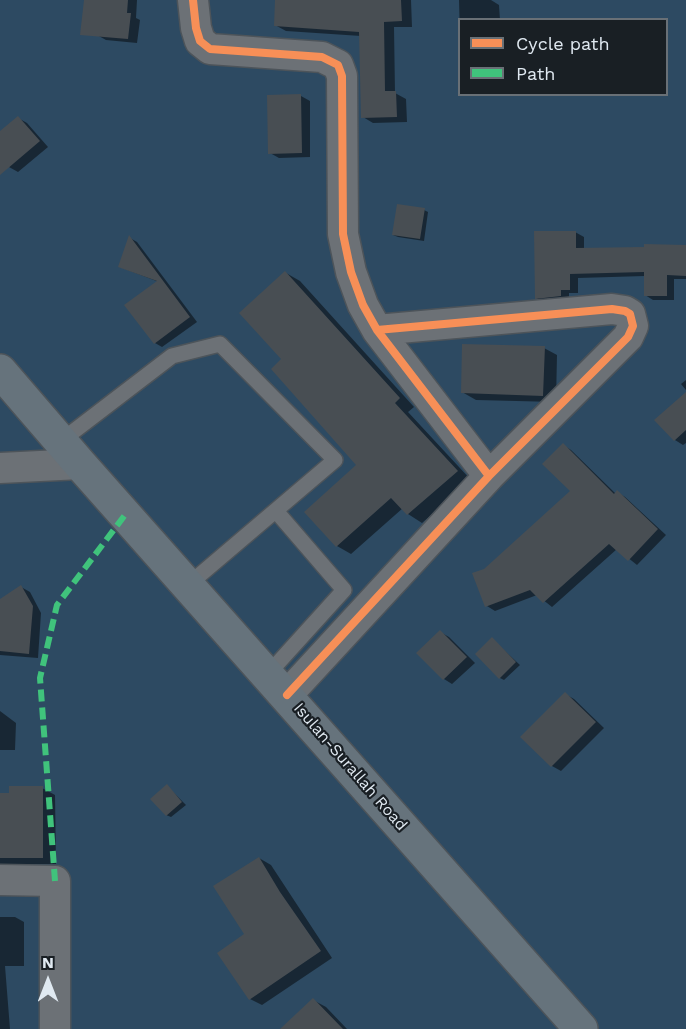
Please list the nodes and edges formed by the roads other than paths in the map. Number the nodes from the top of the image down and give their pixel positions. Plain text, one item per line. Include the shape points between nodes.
1 (193, 0) edge
2 (377, 330) junction
3 (0, 371) edge
4 (70, 453) junction
5 (0, 468) edge
6 (489, 476) junction
7 (276, 511) junction
8 (188, 585) junction
9 (278, 685) junction
10 (0, 880) edge
11 (55, 1029) edge
12 (581, 1029) edge

1 - 2 street via 200,41 210,49 322,57 338,65 342,76 343,234 351,272
2 - 6 street
2 - 6 street via 612,309 630,314 633,326 628,337
3 - 4 highway, Isulan-Surallah Road
4 - 5 street
4 - 7 lane via 172,356 220,344 335,460
4 - 8 highway, Isulan-Surallah Road
6 - 9 street
7 - 8 lane
7 - 9 lane via 344,590
8 - 9 highway, Isulan-Surallah Road
9 - 12 highway, Isulan-Surallah Road
10 - 11 street via 55,881

